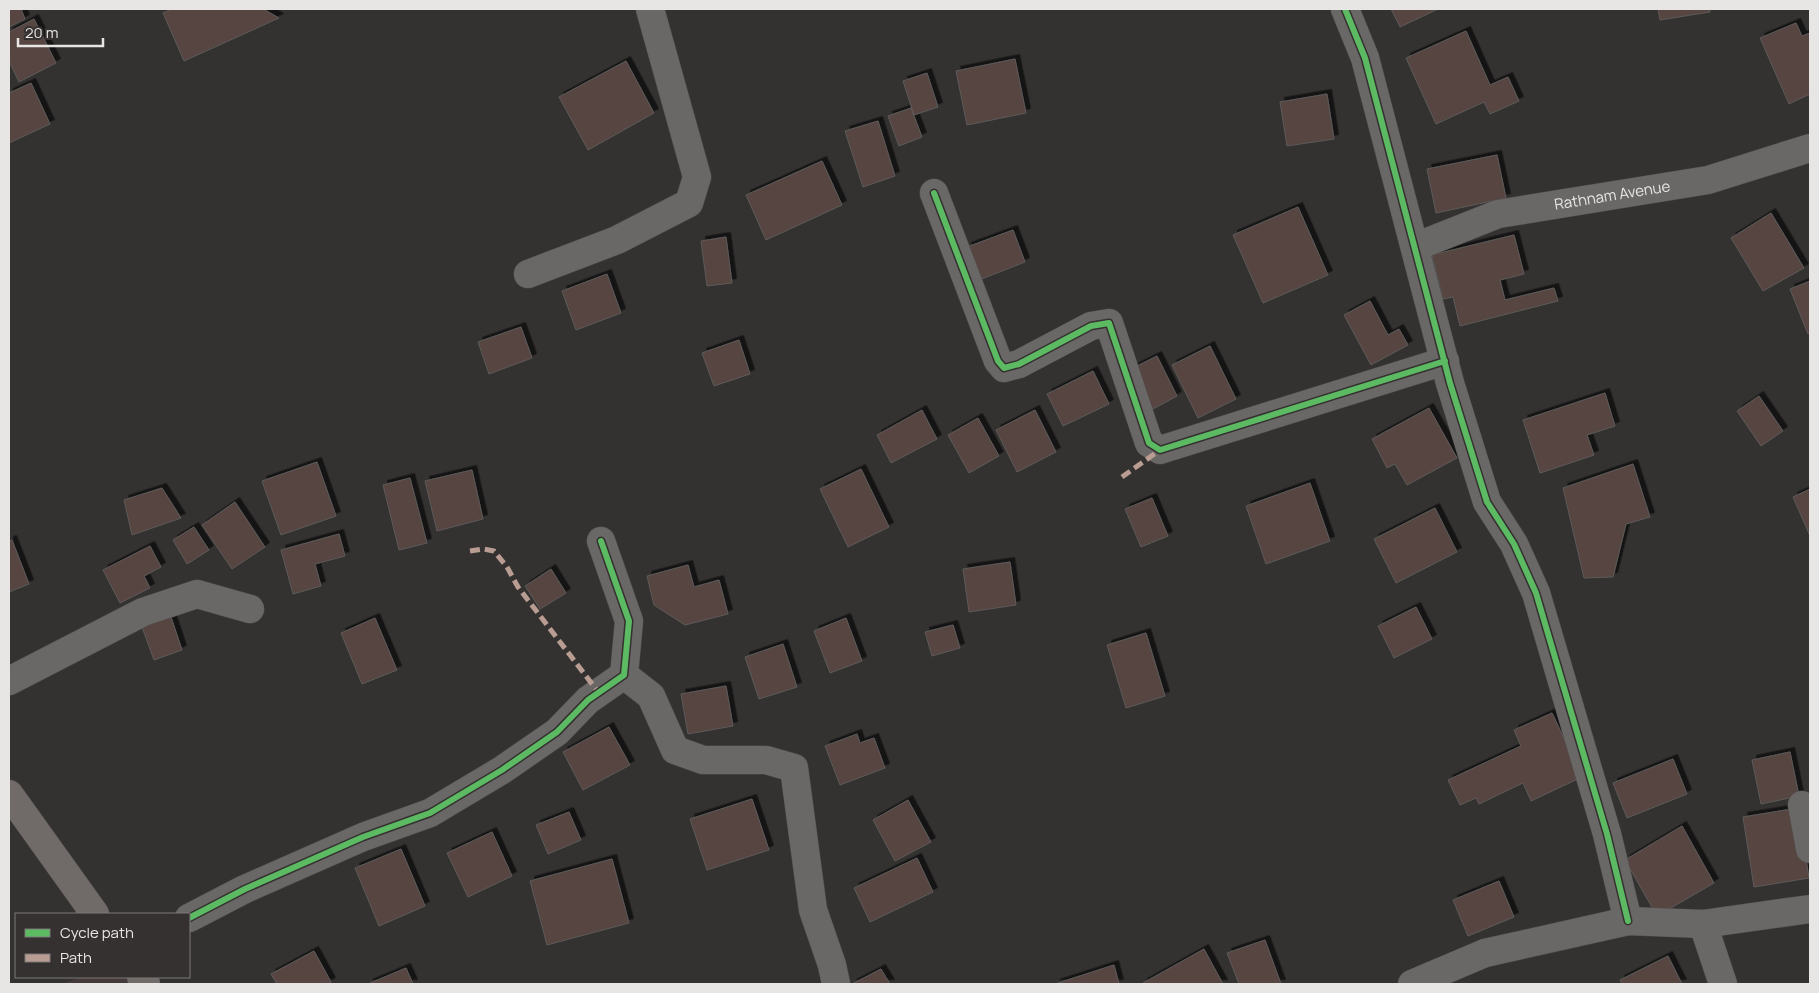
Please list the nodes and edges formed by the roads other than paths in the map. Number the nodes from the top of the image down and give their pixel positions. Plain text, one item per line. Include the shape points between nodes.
1 (650, 9) edge
2 (1345, 9) edge
3 (1810, 148) edge
4 (934, 193) dead end
5 (1415, 247) junction
6 (528, 274) dead end
7 (1445, 361) junction
8 (601, 541) dead end
9 (250, 609) dead end
10 (624, 675) junction
11 (9, 680) edge
12 (9, 794) edge
13 (1802, 805) dead end
14 (1810, 849) edge
15 (1810, 909) edge
16 (94, 913) edge
17 (190, 917) edge
18 (1628, 922) junction
19 (1703, 924) junction
20 (836, 984) edge
21 (1412, 984) edge
22 (1723, 984) edge

1 - 6 street via 697,177 689,203 617,240
2 - 5 street via 1365,58
3 - 5 street, Rathnam Avenue via 1708,180 1498,214
4 - 7 street via 998,361 1004,368 1019,364 1091,326 1110,323 1149,442 1160,450
5 - 7 street
7 - 18 street via 1487,502 1514,544 1536,593 1607,834
8 - 10 street via 629,620
9 - 11 street via 196,594 143,612
10 - 17 street via 588,700 557,732 430,813 363,837 244,888
10 - 20 street via 651,696 675,750 703,760 766,760 794,768 813,910
12 - 16 main road
13 - 14 street
15 - 19 street
18 - 19 street
18 - 21 street via 1485,953
19 - 22 street

